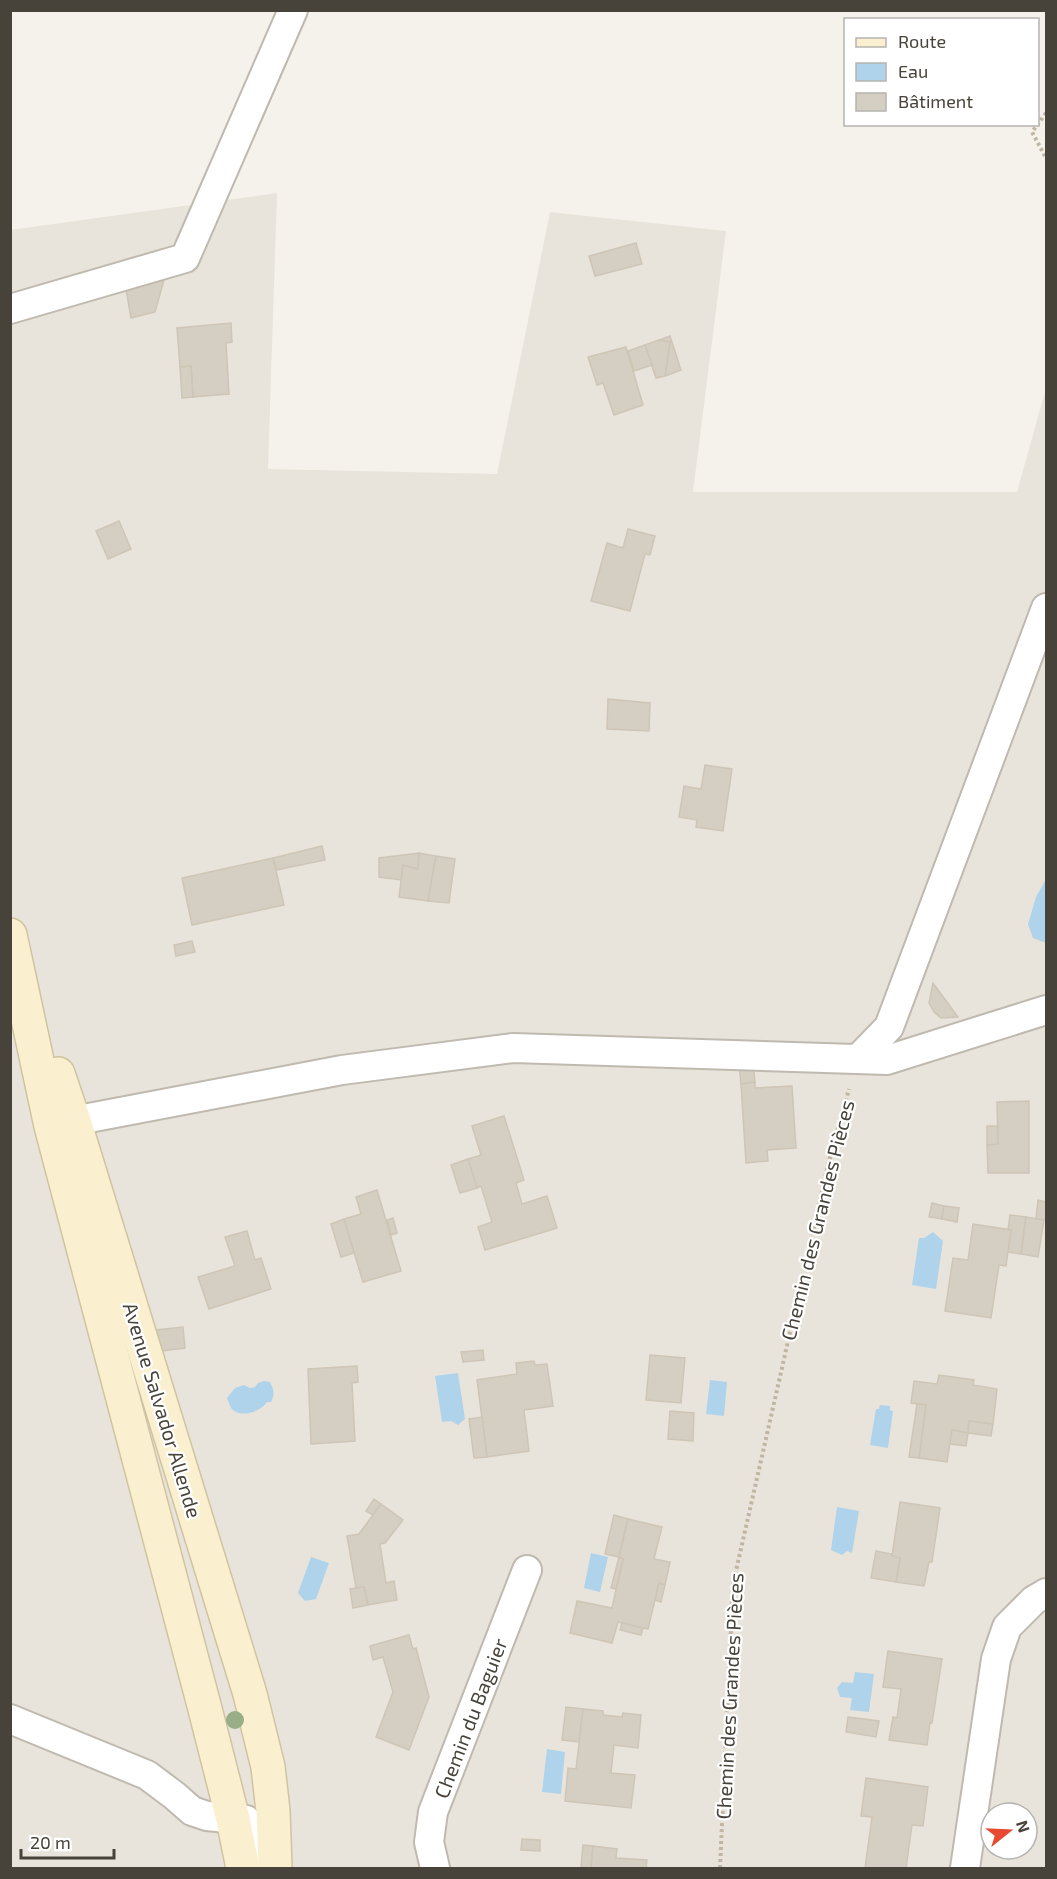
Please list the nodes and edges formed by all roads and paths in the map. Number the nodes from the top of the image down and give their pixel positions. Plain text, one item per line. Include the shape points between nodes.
1 (292, 10) edge
2 (1037, 126) edge
3 (1047, 158) edge
4 (10, 309) edge
5 (1047, 608) edge
6 (14, 947) edge
7 (1047, 1010) edge
8 (858, 1059) junction
9 (63, 1123) junction
10 (527, 1570) dead end
11 (1047, 1593) edge
12 (10, 1719) edge
13 (233, 1819) junction
14 (243, 1869) edge
15 (260, 1869) edge
16 (275, 1869) edge
17 (435, 1869) edge
18 (720, 1869) edge
19 (965, 1869) edge

1 - 4 street via 184,258
2 - 3 path via 1032,132
5 - 8 street via 889,1027
6 - 9 main road, Avenue Salvador Allende
7 - 8 street via 887,1060
8 - 9 street via 513,1048 342,1070
8 - 18 path, Chemin des Grandes Pièces via 828,1165 733,1584
9 - 13 main road, Avenue Salvador Allende
9 - 16 main road, Avenue Salvador Allende via 250,1694 268,1767
10 - 17 street, Chemin du Baguier via 433,1812 429,1842
11 - 19 street via 1034,1600 1007,1627 996,1659
12 - 13 street via 147,1775 192,1811
13 - 14 main road, Avenue Salvador Allende
13 - 15 street via 246,1820 255,1833

